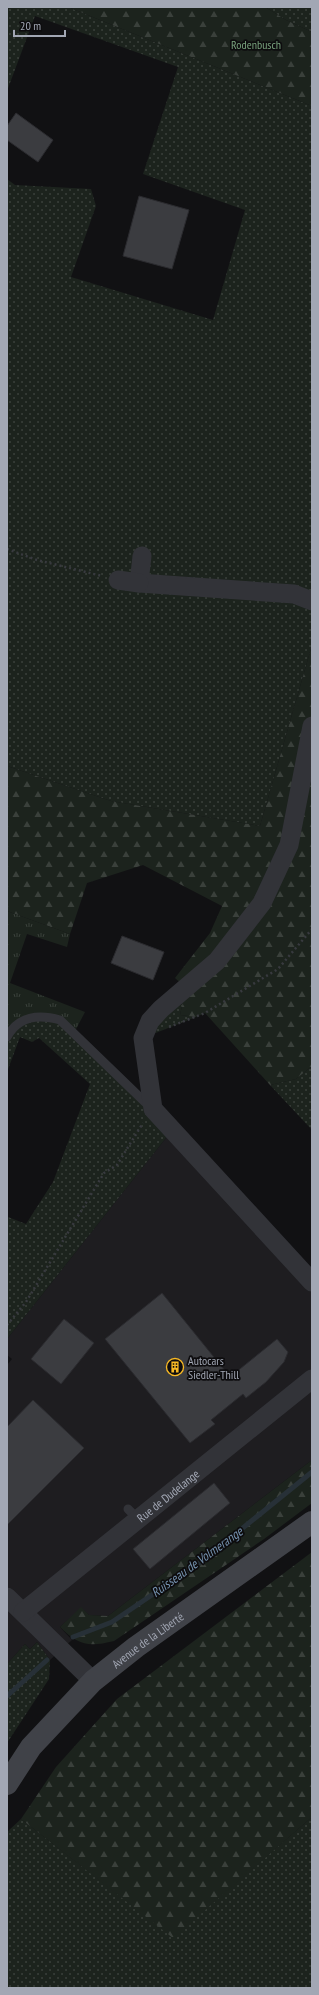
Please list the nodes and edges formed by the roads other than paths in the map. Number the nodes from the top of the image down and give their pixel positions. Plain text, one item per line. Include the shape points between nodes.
1 (142, 556) dead end
2 (118, 580) road end
3 (139, 583) junction
4 (312, 601) edge
5 (312, 726) edge
6 (7, 1037) edge
7 (153, 1109) junction
8 (312, 1282) edge
9 (312, 1378) edge
10 (312, 1522) edge
11 (7, 1597) edge
12 (23, 1612) junction
13 (93, 1681) junction
14 (7, 1784) edge

1 - 3 street
2 - 3 street
3 - 4 street via 294,594
5 - 7 street via 289,845 262,903 217,961 150,1021 143,1038
6 - 7 lane via 16,1024 30,1017 45,1016 60,1020
7 - 8 street
9 - 12 street, Rue de Dudelange via 133,1514
10 - 13 main road, Avenue de la Liberté via 136,1647
11 - 12 street
12 - 13 street
13 - 14 main road, Avenue de la Liberté via 31,1747

